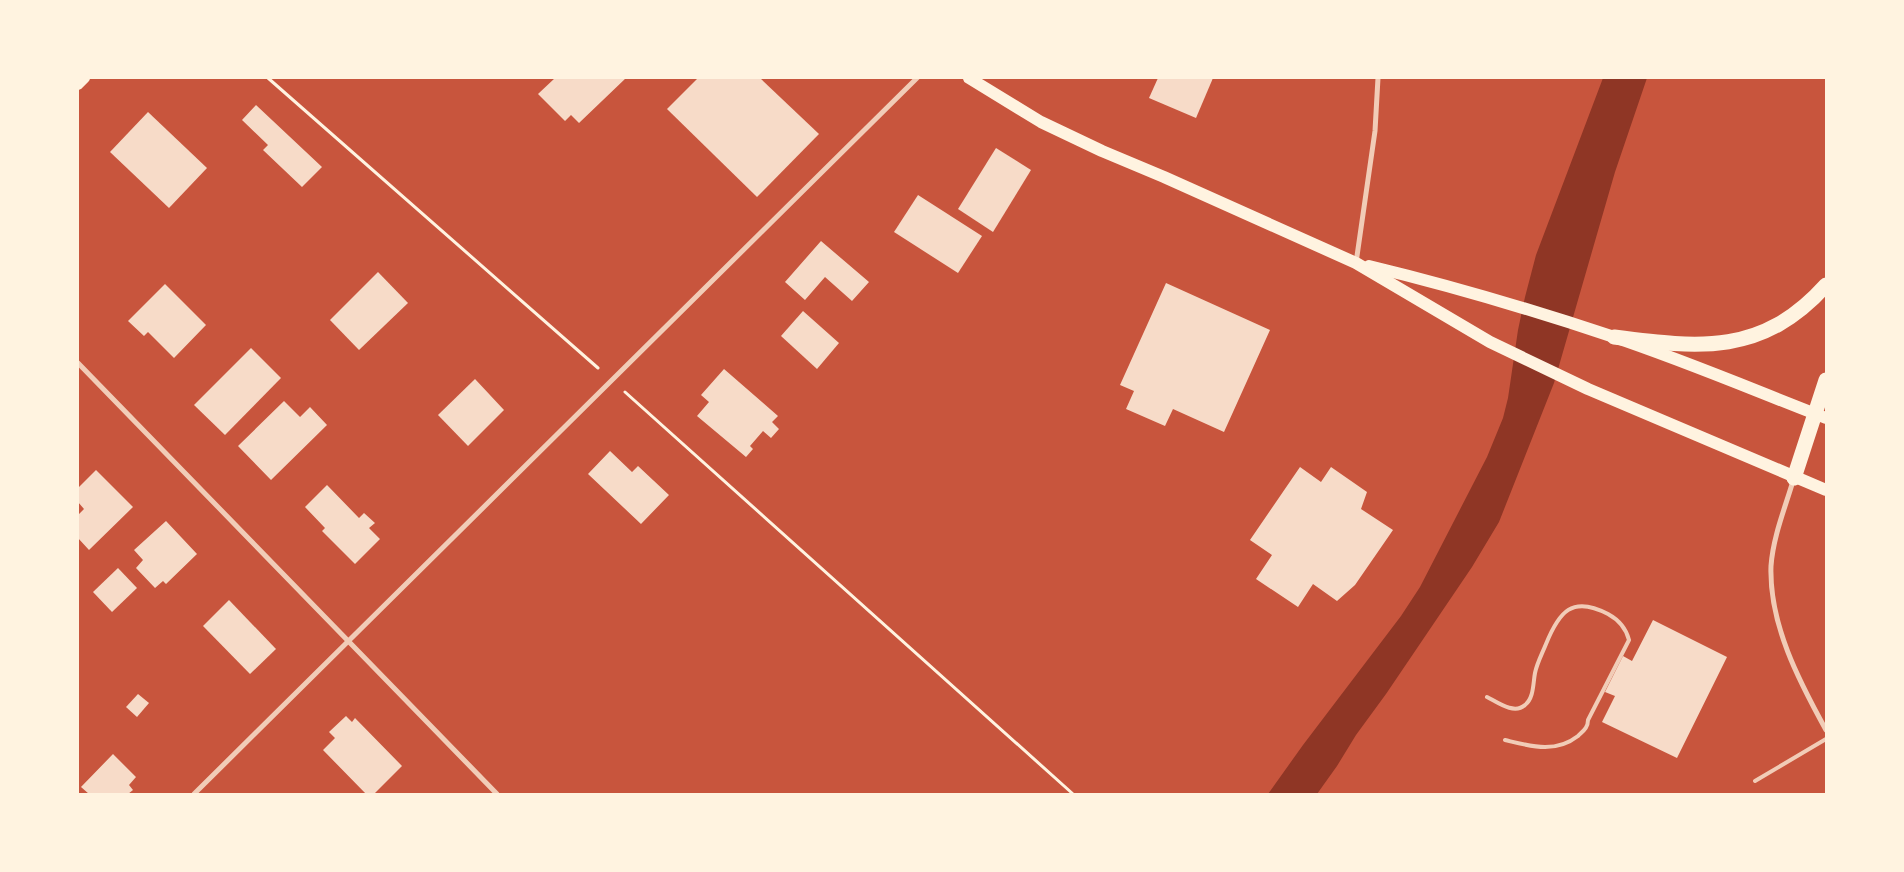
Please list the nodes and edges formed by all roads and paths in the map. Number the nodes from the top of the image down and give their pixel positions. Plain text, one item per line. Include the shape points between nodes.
1 (84, 78) edge
2 (268, 78) edge
3 (917, 78) edge
4 (969, 78) edge
5 (1378, 78) edge
6 (78, 85) edge
7 (1356, 263) junction
8 (1826, 285) edge
9 (1614, 337) junction
10 (78, 363) edge
11 (611, 380) junction
12 (1826, 380) edge
13 (1821, 416) edge
14 (1794, 478) junction
15 (1826, 490) edge
16 (349, 642) junction
17 (1487, 697) dead end
18 (1826, 730) edge
19 (1826, 739) edge
20 (1505, 740) dead end
21 (1755, 781) dead end
22 (194, 794) edge
23 (497, 794) edge
24 (1073, 794) edge

1 - 6 main road
2 - 11 path
3 - 11 street
4 - 7 main road via 1021,110 1094,147
5 - 7 street via 1375,131
7 - 9 main road via 1426,280
7 - 14 main road via 1490,342 1588,389
8 - 9 highway via 1814,299 1781,324 1747,339 1692,346
9 - 13 main road
10 - 16 street
11 - 16 street
11 - 24 path
12 - 13 highway
13 - 14 highway
14 - 15 main road
14 - 18 street via 1774,546 1771,566 1773,590 1781,634
16 - 22 street
16 - 23 street
17 - 20 lane via 1512,709 1526,705 1536,666 1554,624 1563,613 1580,607 1596,609 1615,619 1625,629 1629,640 1584,730 1570,741 1548,748
19 - 21 lane

